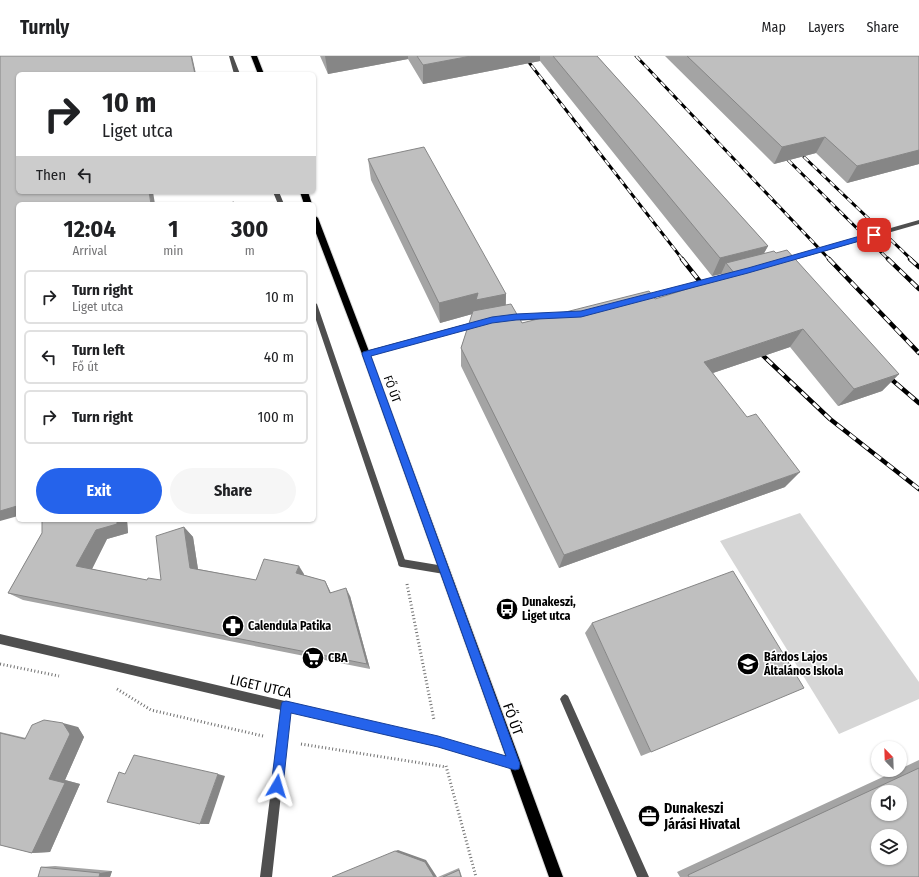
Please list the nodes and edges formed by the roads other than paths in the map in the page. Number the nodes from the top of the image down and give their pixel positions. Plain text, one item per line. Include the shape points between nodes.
1 (231, 56) edge
2 (254, 56) edge
3 (236, 72) edge
4 (259, 72) edge
5 (919, 222) edge
6 (316, 223) edge
7 (911, 224) junction
8 (919, 231) edge
9 (777, 263) edge
10 (740, 273) edge
11 (633, 300) edge
12 (316, 310) edge
13 (564, 316) edge
14 (497, 319) edge
15 (485, 322) edge
16 (366, 354) junction
17 (444, 570) junction
18 (0, 639) edge
19 (565, 699) dead end
20 (286, 706) junction
21 (515, 764) junction
22 (266, 877) edge
23 (556, 877) edge
24 (643, 877) edge

1 - 3 street
2 - 4 main road
5 - 7 street
6 - 16 main road, FŐ ÚT
7 - 8 street
7 - 9 street
10 - 11 street
12 - 17 street via 402,562
13 - 14 street
15 - 16 street
16 - 17 main road, FŐ ÚT
17 - 21 main road, FŐ ÚT
18 - 20 street, LIGET UTCA
19 - 24 street
20 - 21 street, LIGET UTCA via 438,742
20 - 22 street
21 - 23 main road, FŐ ÚT

